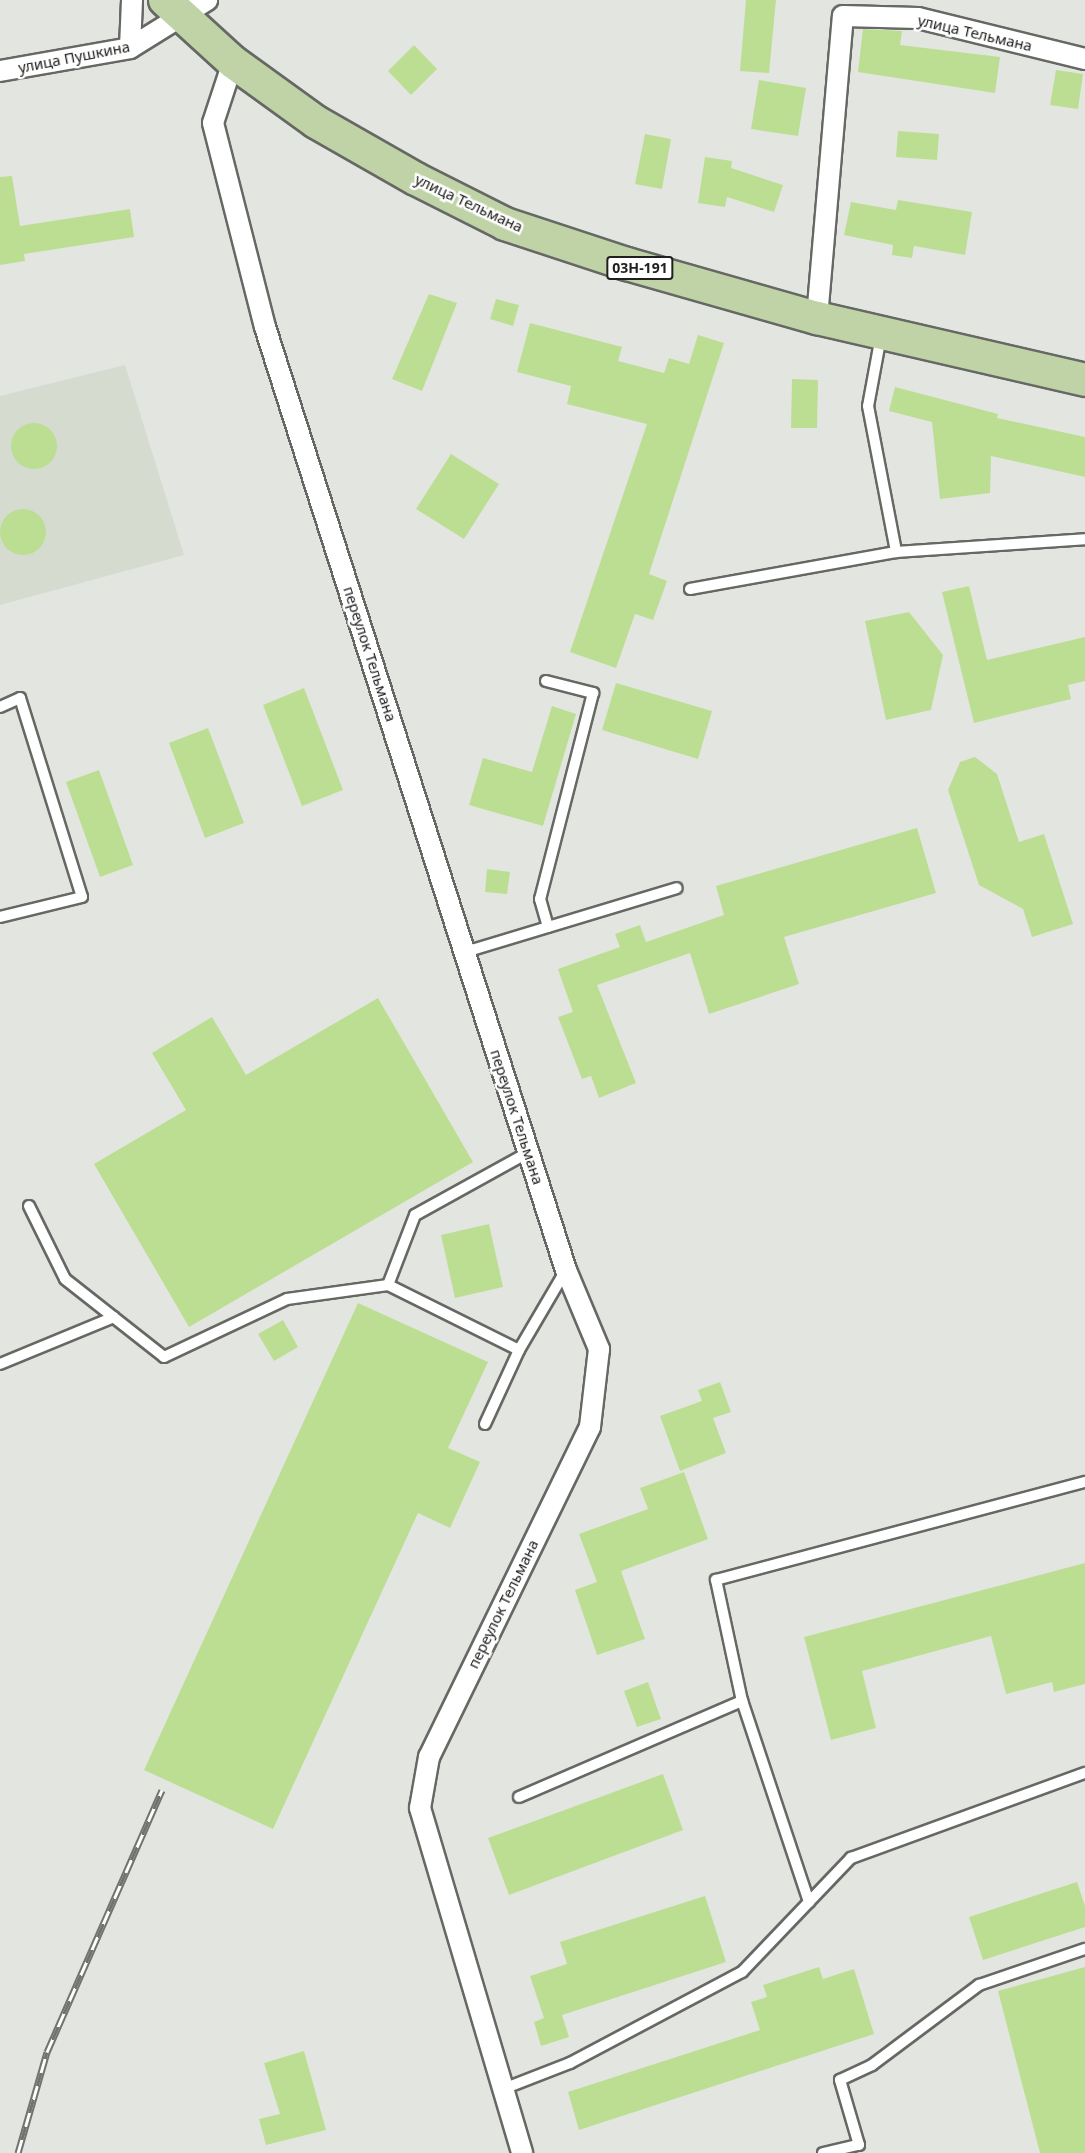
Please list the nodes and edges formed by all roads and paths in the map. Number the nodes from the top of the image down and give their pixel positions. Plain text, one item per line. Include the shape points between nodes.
1 (132, 0) edge
2 (185, 5) edge
3 (920, 9) edge
4 (130, 48) junction
5 (1085, 59) edge
6 (233, 62) junction
7 (0, 71) edge
8 (817, 318) junction
9 (881, 332) junction
10 (1085, 380) edge
11 (1085, 539) edge
12 (896, 552) junction
13 (690, 589) dead end
14 (546, 681) dead end
15 (0, 707) edge
16 (677, 888) dead end
17 (0, 917) edge
18 (548, 927) junction
19 (465, 952) junction
20 (529, 1152) junction
21 (30, 1206) dead end
22 (566, 1270) junction
23 (388, 1285) junction
24 (114, 1317) junction
25 (519, 1350) junction
26 (0, 1364) edge
27 (485, 1424) dead end
28 (1085, 1482) edge
29 (742, 1701) junction
30 (1085, 1773) edge
31 (519, 1797) dead end
32 (809, 1902) junction
33 (1085, 1949) edge
34 (503, 2089) junction
35 (522, 2153) edge
36 (823, 2153) edge

1 - 4 street
2 - 4 street, улица Пушкина
2 - 6 main road, улица Тельмана / 03Н-191
3 - 5 street, улица Тельмана
3 - 8 street, улица Тельмана via 843,16
4 - 7 street, улица Пушкина
6 - 8 main road, улица Тельмана / 03Н-191 via 316,122 505,224 627,264
6 - 19 street, переулок Тельмана via 213,123 262,315
8 - 9 main road, улица Тельмана / 03Н-191
9 - 10 main road, улица Тельмана / 03Н-191
9 - 12 lane via 868,406
11 - 12 lane
12 - 13 lane
14 - 18 lane via 593,693 540,899
15 - 17 lane via 20,698 82,897
16 - 18 lane
18 - 19 lane
19 - 20 street, переулок Тельмана
20 - 22 street, переулок Тельмана
20 - 23 lane via 415,1215
21 - 24 lane via 65,1279
22 - 25 lane
22 - 34 street, переулок Тельмана via 599,1349 590,1427 429,1757 420,1808
23 - 24 lane via 286,1299 164,1356
23 - 25 lane
24 - 26 lane
25 - 27 lane
28 - 29 lane via 716,1580
29 - 31 lane
29 - 32 lane
30 - 32 lane via 851,1858
32 - 34 lane via 742,1972 570,2063
33 - 36 lane via 979,1985 872,2065 840,2080 859,2145
34 - 35 street, переулок Тельмана

